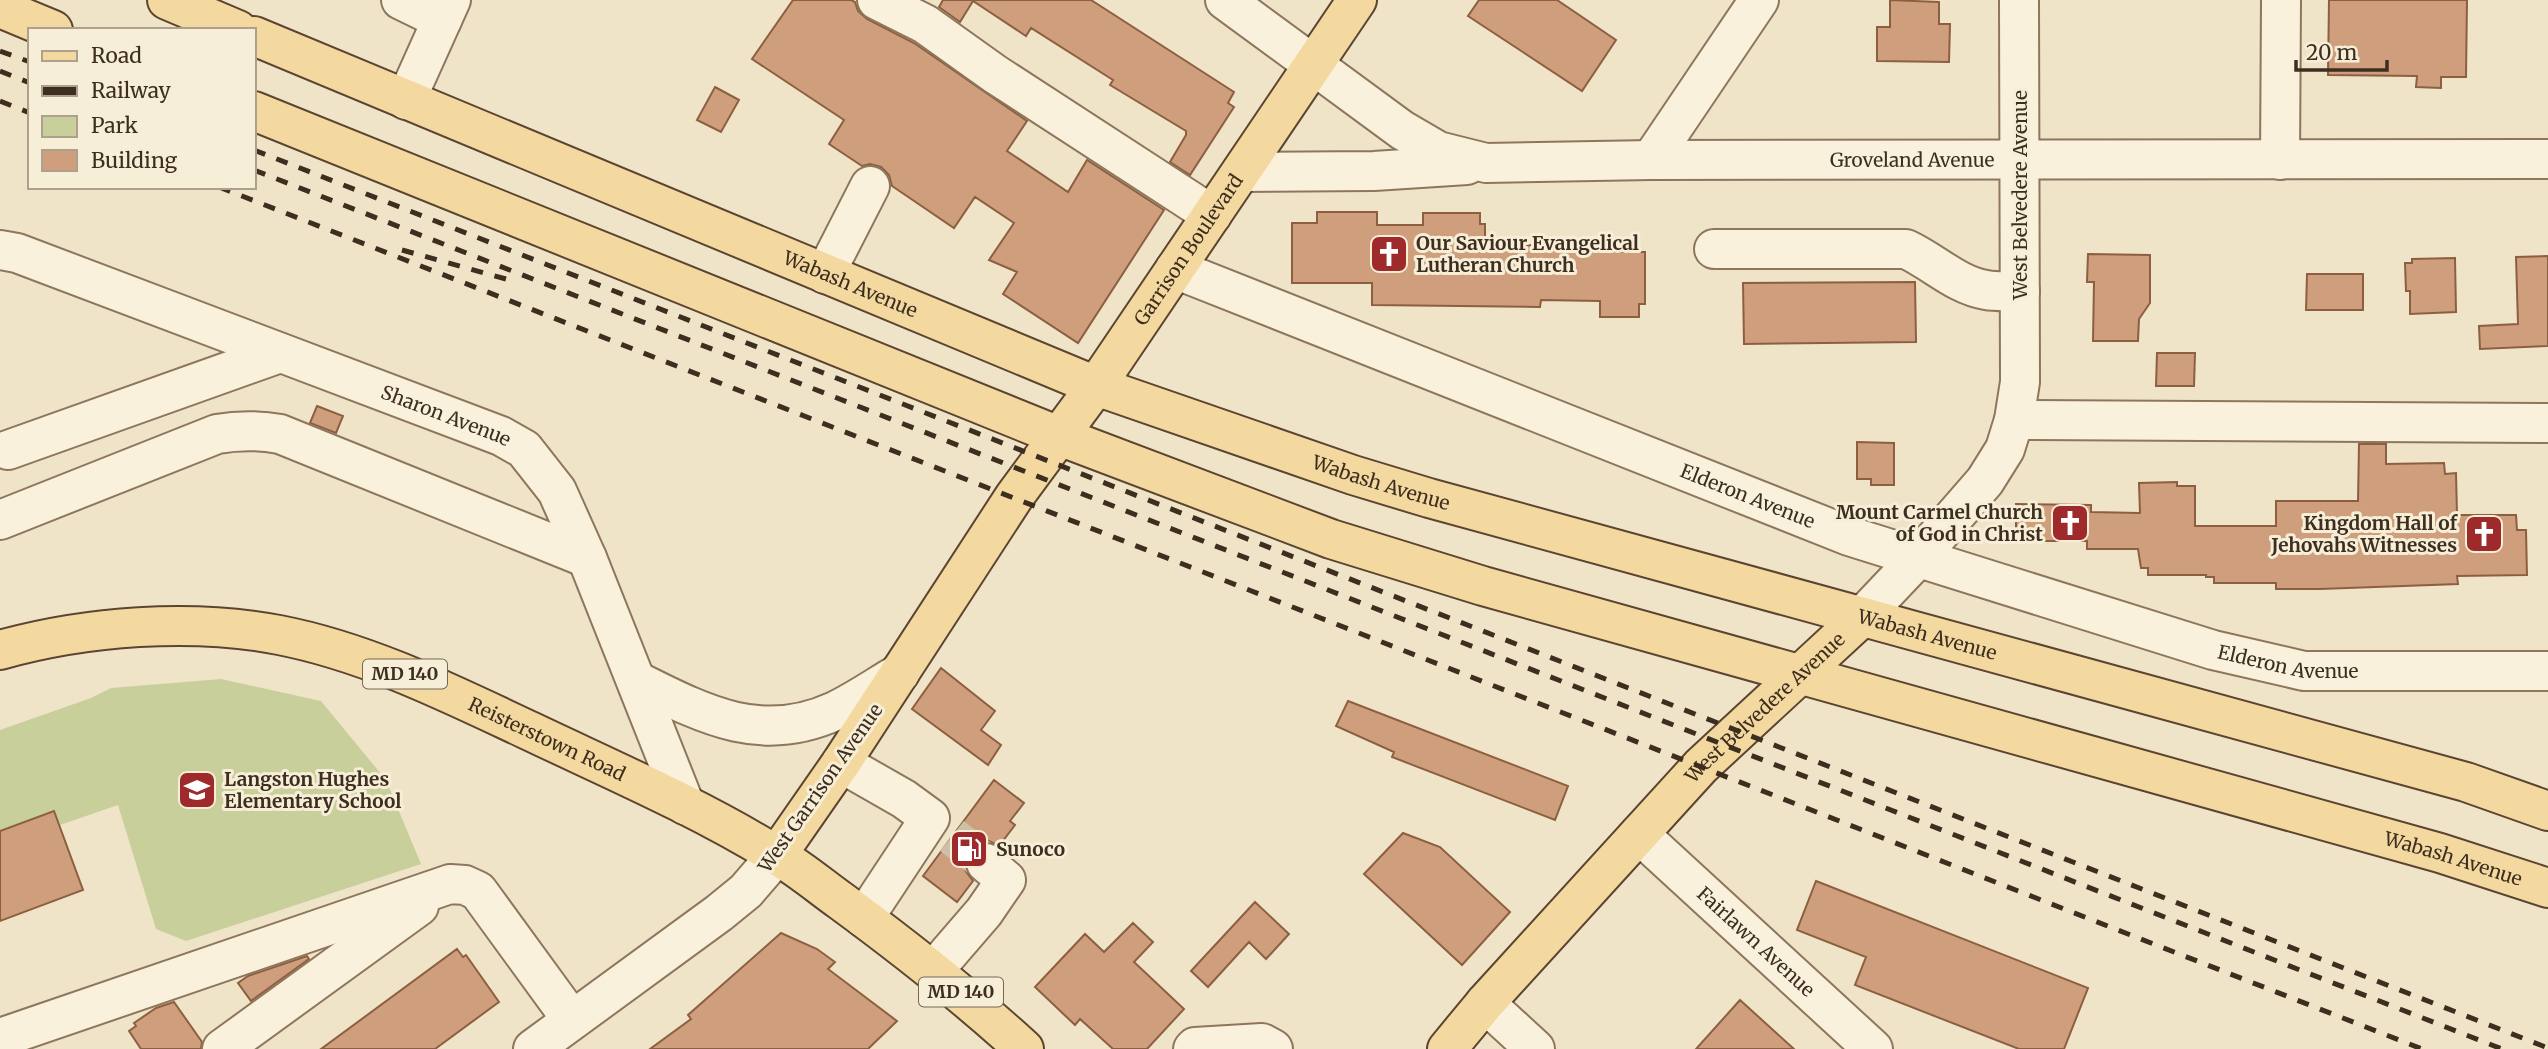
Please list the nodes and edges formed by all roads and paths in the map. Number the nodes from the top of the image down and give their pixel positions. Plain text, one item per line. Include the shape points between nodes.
1 (167, 0) edge
2 (401, 0) edge
3 (877, 0) edge
4 (1225, 0) edge
5 (1357, 0) edge
6 (1759, 0) edge
7 (2019, 0) edge
8 (2281, 0) edge
9 (447, 10) edge
10 (233, 28) edge
11 (256, 37) edge
12 (1312, 66) junction
13 (406, 100) junction
14 (256, 112) edge
15 (2548, 159) edge
16 (1651, 160) junction
17 (2020, 160) junction
18 (2280, 160) junction
19 (1486, 163) junction
20 (1242, 172) junction
21 (870, 186) dead end
22 (1212, 215) junction
23 (1714, 249) dead end
24 (0, 250) edge
25 (1175, 268) junction
26 (825, 274) junction
27 (2020, 291) junction
28 (280, 353) junction
29 (1096, 386) junction
30 (2014, 420) junction
31 (2548, 423) edge
32 (1059, 436) junction
33 (8, 450) dead end
34 (1014, 497) joint
35 (0, 520) edge
36 (587, 558) junction
37 (1918, 558) junction
38 (1862, 617) junction
39 (0, 650) edge
40 (2548, 671) edge
41 (900, 673) junction
42 (1802, 674) junction
43 (636, 681) junction
44 (841, 763) junction
45 (685, 805) junction
46 (2548, 811) edge
47 (1639, 834) junction
48 (777, 855) junction
49 (986, 863) tunnel mouth
50 (450, 884) junction
51 (2548, 888) edge
52 (864, 918) junction
53 (934, 970) junction
54 (1485, 1003) junction
55 (572, 1020) junction
56 (59, 1035) edge
57 (0, 1038) edge
58 (222, 1049) edge
59 (533, 1049) edge
60 (1024, 1049) edge
61 (1193, 1049) edge
62 (1273, 1049) edge
63 (1447, 1049) edge
64 (1535, 1049) edge
65 (1872, 1049) edge

1 - 10 main road
2 - 9 street
3 - 22 street via 925,24
4 - 12 street, Groveland Avenue
5 - 12 main road, Garrison Boulevard
6 - 16 street
7 - 17 street, West Belvedere Avenue
8 - 18 street
9 - 13 street
11 - 13 main road, Wabash Avenue
12 - 19 street, Groveland Avenue via 1438,151
12 - 20 main road, Garrison Boulevard
13 - 26 main road, Wabash Avenue
14 - 32 main road, Wabash Avenue
15 - 18 street, Groveland Avenue
16 - 17 street, Groveland Avenue
16 - 19 street, Groveland Avenue
17 - 18 street, Groveland Avenue
17 - 27 street, West Belvedere Avenue
19 - 20 street, Groveland Avenue via 1374,171
20 - 22 main road, Garrison Boulevard
21 - 26 street
22 - 25 main road, Garrison Boulevard
23 - 27 street via 1906,249 1968,285 1987,291
24 - 28 street, Sharon Avenue
25 - 29 main road, Garrison Boulevard
25 - 37 street, Elderon Avenue via 1849,536
26 - 29 main road, Wabash Avenue
27 - 30 street, West Belvedere Avenue via 2020,382
28 - 33 street
28 - 36 street, Sharon Avenue via 501,436 524,449 557,491
29 - 32 main road, Garrison Boulevard
29 - 38 main road, Wabash Avenue via 1429,498
30 - 31 street
30 - 37 street, West Belvedere Avenue via 2005,449 1985,481
32 - 34 main road, Garrison Boulevard
32 - 42 main road, Wabash Avenue via 1406,564
34 - 41 main road, West Garrison Avenue
35 - 36 street via 217,434 261,430
36 - 43 street, Sharon Avenue
37 - 38 street, West Belvedere Avenue
37 - 40 street, Elderon Avenue via 2213,650 2304,671
38 - 42 main road, West Belvedere Avenue
38 - 46 main road, Wabash Avenue via 2466,782
39 - 45 main road, Reisterstown Road / MD 140 via 72,634 143,628 212,628 278,635 339,650 402,673
41 - 43 street via 835,711 803,722 768,726 697,712
41 - 44 main road, West Garrison Avenue
42 - 47 main road, West Belvedere Avenue via 1716,750
42 - 51 main road, Wabash Avenue via 2440,853
43 - 45 street, Sharon Avenue
44 - 48 main road, West Garrison Avenue
44 - 52 street via 904,799 941,827
45 - 48 main road, Reisterstown Road / MD 140
47 - 54 main road, West Belvedere Avenue
47 - 65 street, Fairlawn Avenue
48 - 52 main road, Reisterstown Road / MD 140
48 - 55 street, West Garrison Avenue via 746,891 719,913
49 - 53 street via 1006,880
50 - 55 street via 478,891
50 - 56 street
50 - 58 street
52 - 53 main road, Reisterstown Road / MD 140
53 - 60 main road, Reisterstown Road / MD 140
54 - 63 main road, West Belvedere Avenue
54 - 64 street
55 - 59 street, West Garrison Avenue
56 - 57 street
61 - 62 street via 1262,1043

